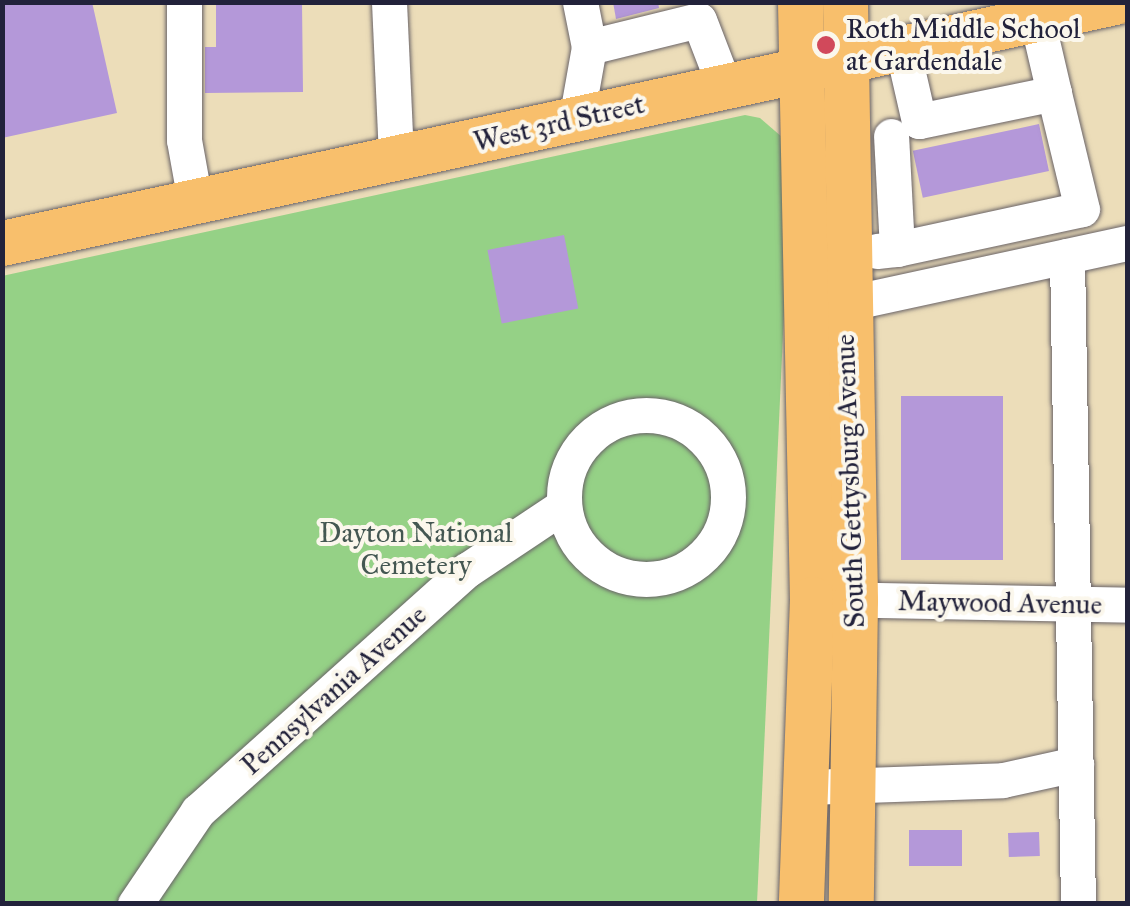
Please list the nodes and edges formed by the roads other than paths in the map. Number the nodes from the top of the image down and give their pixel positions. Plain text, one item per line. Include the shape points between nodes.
1 (184, 2) edge
2 (390, 2) edge
3 (580, 2) edge
4 (800, 2) edge
5 (844, 2) edge
6 (1115, 2) edge
7 (704, 11) edge
8 (1023, 15) edge
9 (589, 47) junction
10 (902, 47) junction
11 (845, 58) junction
12 (802, 67) junction
13 (724, 85) junction
14 (1054, 93) junction
15 (576, 120) junction
16 (905, 129) junction
17 (845, 136) junction
18 (396, 158) junction
19 (195, 201) junction
20 (2, 243) edge
21 (1128, 243) edge
22 (897, 250) junction
23 (845, 254) junction
24 (1067, 256) junction
25 (845, 304) junction
26 (564, 506) junction
27 (834, 599) junction
28 (1074, 604) junction
29 (1128, 605) edge
30 (1076, 764) junction
31 (807, 786) junction
32 (854, 790) junction
33 (135, 904) edge
34 (801, 904) edge
35 (851, 904) edge
36 (1078, 904) edge

1 - 19 street via 184,140
2 - 18 street
3 - 9 street
4 - 12 main road, South Gettysburg Avenue
5 - 11 main road, South Gettysburg Avenue
6 - 8 main road, West 3rd Street
7 - 9 street
7 - 13 street
8 - 10 main road, West 3rd Street
8 - 14 street
9 - 15 street
10 - 11 main road, West 3rd Street
10 - 16 street
11 - 12 main road, West 3rd Street
11 - 17 main road, South Gettysburg Avenue
12 - 13 main road, West 3rd Street
12 - 27 main road, South Gettysburg Avenue
13 - 15 main road, West 3rd Street
14 - 16 street
14 - 22 street via 1082,209
15 - 18 main road, West 3rd Street
16 - 17 street
16 - 22 street
17 - 23 main road, South Gettysburg Avenue
18 - 19 main road, West 3rd Street
19 - 20 main road, West 3rd Street
21 - 24 street
22 - 23 street
23 - 25 main road, South Gettysburg Avenue
24 - 25 street
24 - 28 street
25 - 27 main road, South Gettysburg Avenue
26 - 26 street via 564,481 588,438 638,415 666,417 701,437 725,471 729,498 710,550 690,568 650,579 609,572 587,556
26 - 33 street, Pennsylvania Avenue via 467,570 198,811
27 - 28 street, Maywood Avenue
27 - 31 main road, South Gettysburg Avenue
27 - 32 main road, South Gettysburg Avenue
28 - 29 street, Maywood Avenue
28 - 30 street
30 - 32 street via 1004,780
30 - 36 street
31 - 32 street
31 - 34 main road, South Gettysburg Avenue
32 - 35 main road, South Gettysburg Avenue

